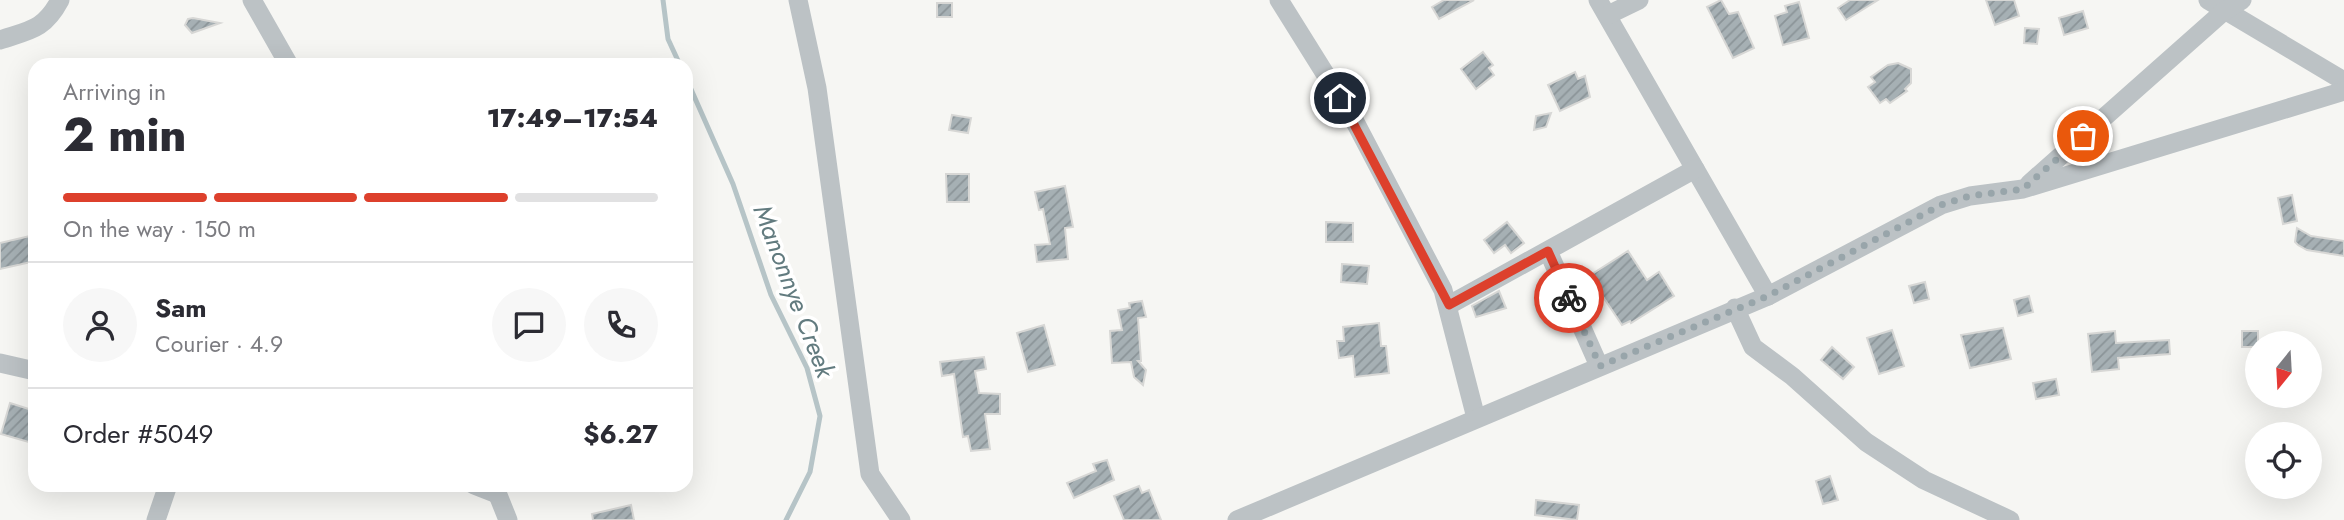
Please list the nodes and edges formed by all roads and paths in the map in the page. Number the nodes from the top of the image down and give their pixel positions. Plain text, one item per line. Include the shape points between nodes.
1 (60, 0) edge
2 (252, 0) edge
3 (798, 0) edge
4 (1279, 0) edge
5 (1639, 0) edge
6 (2208, 0) edge
7 (2242, 0) edge
8 (1603, 8) edge
9 (2223, 12) junction
10 (0, 40) edge
11 (285, 58) edge
12 (2344, 81) edge
13 (2344, 91) edge
14 (1695, 169) junction
15 (2023, 189) junction
16 (1548, 251) junction
17 (1768, 296) junction
18 (1449, 305) junction
19 (1735, 308) junction
20 (0, 363) edge
21 (1600, 366) junction
22 (28, 369) edge
23 (1476, 418) junction
24 (166, 492) edge
25 (497, 492) edge
26 (1244, 518) edge
27 (156, 520) edge
28 (508, 520) edge
29 (901, 520) edge
30 (2010, 520) edge

1 - 10 street via 40,27
2 - 11 street
3 - 29 street via 817,89 870,474
4 - 18 street via 1354,120
5 - 8 street
6 - 9 street
7 - 9 street
8 - 14 street
9 - 12 street
9 - 15 street
13 - 15 street
14 - 16 street
14 - 17 street
15 - 17 street via 1941,205
16 - 18 street
16 - 21 street
17 - 19 street
18 - 23 street
19 - 21 street
19 - 30 street via 1753,347 1866,442 1924,481
20 - 22 street
21 - 23 street
23 - 26 street
24 - 27 street
25 - 28 street

